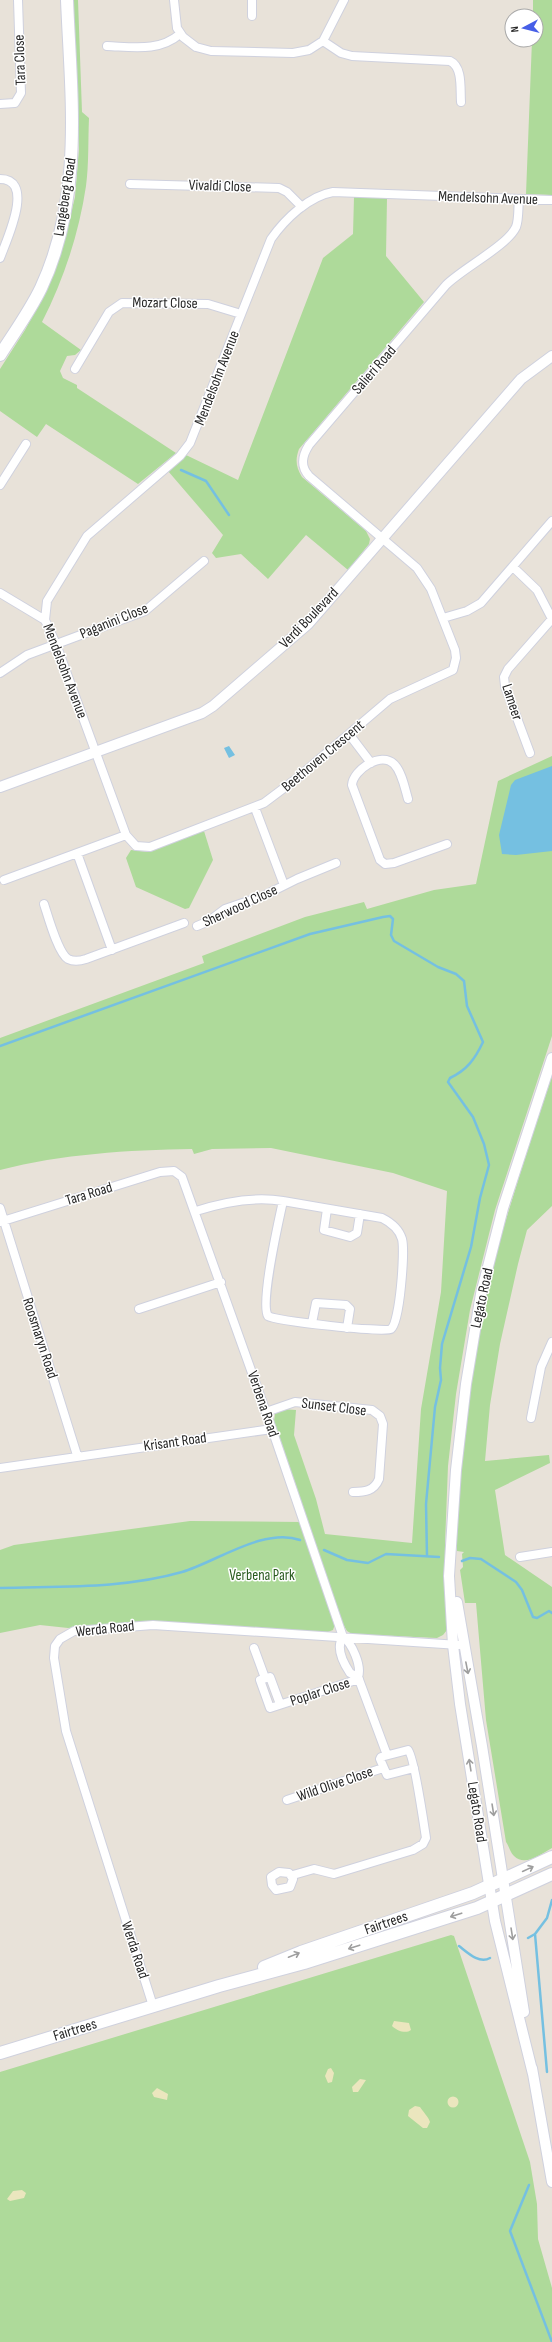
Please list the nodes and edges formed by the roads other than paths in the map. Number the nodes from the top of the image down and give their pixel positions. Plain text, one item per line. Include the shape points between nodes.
1 (18, 0) edge
2 (67, 0) edge
3 (174, 0) edge
4 (252, 0) edge
5 (344, 0) edge
6 (252, 16) dead end
7 (180, 34) junction
8 (323, 41) junction
9 (107, 46) dead end
10 (461, 102) dead end
11 (0, 104) edge
12 (0, 179) edge
13 (130, 184) dead end
14 (519, 200) junction
15 (552, 200) edge
16 (302, 207) junction
17 (0, 258) edge
18 (242, 314) junction
19 (0, 355) edge
20 (552, 356) edge
21 (75, 369) dead end
22 (26, 444) dead end
23 (0, 485) edge
24 (552, 521) edge
25 (381, 539) junction
26 (204, 561) dead end
27 (513, 567) junction
28 (0, 593) edge
29 (47, 601) junction
30 (25, 608) junction
31 (443, 618) junction
32 (552, 619) edge
33 (45, 620) junction
34 (56, 644) junction
35 (0, 673) edge
36 (349, 734) junction
37 (96, 753) junction
38 (530, 753) dead end
39 (372, 763) junction
40 (0, 787) edge
41 (408, 799) dead end
42 (255, 808) junction
43 (126, 835) junction
44 (447, 844) dead end
45 (77, 853) junction
46 (336, 864) dead end
47 (4, 880) dead end
48 (284, 885) junction
49 (44, 904) dead end
50 (184, 923) dead end
51 (197, 926) dead end
52 (112, 950) junction
53 (552, 1058) edge
54 (179, 1173) joint
55 (283, 1201) junction
56 (0, 1208) edge
57 (327, 1209) junction
58 (196, 1211) junction
59 (360, 1214) junction
60 (2, 1221) edge
61 (221, 1282) junction
62 (139, 1309) dead end
63 (312, 1323) junction
64 (346, 1328) junction
65 (552, 1342) edge
66 (266, 1412) junction
67 (531, 1418) dead end
68 (272, 1429) junction
69 (77, 1455) junction
70 (0, 1468) edge
71 (353, 1492) dead end
72 (552, 1552) edge
73 (520, 1557) dead end
74 (343, 1637) junction
75 (458, 1645) junction
76 (254, 1648) dead end
77 (265, 1678) junction
78 (358, 1678) junction
79 (280, 1704) junction
80 (387, 1755) junction
81 (383, 1768) junction
82 (414, 1768) junction
83 (287, 1800) dead end
84 (552, 1857) edge
85 (552, 1874) edge
86 (293, 1876) dead end
87 (504, 1880) junction
88 (490, 1887) junction
89 (506, 1896) junction
90 (492, 1902) junction
91 (219, 1986) junction
92 (152, 2006) junction
93 (0, 2053) edge
94 (533, 2074) junction
95 (552, 2182) edge

1 - 11 street, Tara Close via 21,93 15,103
2 - 19 main road, Langeberg Road via 73,150 66,210 55,252 42,286
3 - 7 street via 176,24
4 - 6 street
5 - 8 street
7 - 8 street via 193,46 211,51 294,53 309,50
7 - 9 street via 153,47
8 - 10 street via 341,53 352,56 450,61 455,64 458,71
12 - 17 street via 12,182 18,195 12,225
13 - 16 street, Vivaldi Close via 279,188 285,190
14 - 15 street, Mendelsohn Avenue
14 - 16 street, Mendelsohn Avenue via 333,192 318,196
14 - 25 street, Salieri Road via 517,224 512,234 450,281 304,453 303,466 309,476
16 - 18 street, Mendelsohn Avenue via 271,239
18 - 21 street, Mozart Close via 208,304 122,303 109,312
18 - 29 street, Mendelsohn Avenue via 190,443 180,456 92,530
20 - 25 street, Verdi Boulevard via 521,379
22 - 23 street
24 - 27 street
25 - 31 street, Beethoven Crescent via 423,574
25 - 37 street, Verdi Boulevard via 308,624 213,706 202,713
26 - 34 street, Paganini Close via 145,611
27 - 31 street via 481,603
27 - 32 street, Lameer via 537,590
28 - 30 street
29 - 30 street via 35,608
29 - 33 street, Mendelsohn Avenue
30 - 33 street
31 - 36 street, Beethoven Crescent via 456,658 453,670 395,696
32 - 38 street, Lameer via 508,669 504,677
33 - 34 street, Mendelsohn Avenue
34 - 35 street, Paganini Close via 20,658
34 - 37 street, Mendelsohn Avenue
36 - 39 street
36 - 42 street, Beethoven Crescent via 291,784
37 - 40 street, Verdi Boulevard
37 - 43 street
39 - 41 street via 386,760 394,764
39 - 44 street via 356,774 352,785 377,855 382,862 394,863
42 - 43 street, Beethoven Crescent via 147,848 136,846
42 - 48 street, Sherwood Close
43 - 45 street
45 - 47 street
45 - 52 street
46 - 48 street, Sherwood Close
48 - 51 street, Sherwood Close via 263,896 226,909
49 - 52 street via 60,949 68,959 78,961
50 - 52 street
53 - 75 street, Legato Road via 503,1208 482,1294 466,1384 456,1470 449,1576
54 - 58 street, Verbena Road
54 - 60 street, Tara Road via 160,1172
55 - 57 street
55 - 58 street via 240,1200
55 - 63 street via 268,1279 266,1311 271,1318
56 - 60 street, Roosmaryn Road
57 - 59 street
57 - 59 street via 324,1230 350,1237 357,1233
58 - 61 street, Verbena Road
59 - 64 street via 382,1218 398,1231 403,1242 401,1286 395,1323 391,1329 384,1331
60 - 69 street, Roosmaryn Road
61 - 62 street
61 - 66 street, Verbena Road
63 - 64 street
63 - 64 street via 316,1303 346,1305 350,1309
65 - 67 street via 542,1367
66 - 68 street, Verbena Road
66 - 71 street, Sunset Close via 295,1402 376,1412 383,1424 379,1479 377,1484 368,1490
68 - 69 street, Krisant Road
68 - 74 street, Verbena Road
69 - 70 street, Krisant Road
72 - 73 street
74 - 75 street, Werda Road
74 - 78 street via 351,1645 359,1670
74 - 78 street via 340,1643 341,1654 350,1673
74 - 92 street, Werda Road via 139,1626 72,1631 64,1635 55,1646 54,1658 66,1732
75 -> 87 street, Legato Road
88 -> 75 street, Legato Road via 460,1704
76 - 77 street
77 - 79 street, Poplar Close via 270,1677
77 - 79 street, Poplar Close via 259,1682 268,1707
78 - 79 street, Poplar Close
78 - 80 street
80 - 81 street via 380,1760
80 - 82 street via 409,1751
81 - 82 street via 387,1775
81 - 83 street, Wild Olive Close
82 - 86 street via 426,1838 423,1844 413,1850 334,1874 314,1869
87 -> 84 main road, Fairtrees
85 - 89 main road, Fairtrees
87 - 88 main road, Fairtrees
87 - 89 street, Legato Road
88 - 90 street, Legato Road
91 -> 88 main road, Fairtrees via 301,1952
89 - 90 main road, Fairtrees
89 -> 94 street, Legato Road
90 -> 91 main road, Fairtrees via 304,1963
90 - 94 street, Legato Road
91 - 92 main road, Fairtrees
92 - 93 main road, Fairtrees
94 - 95 street, Legato Road

